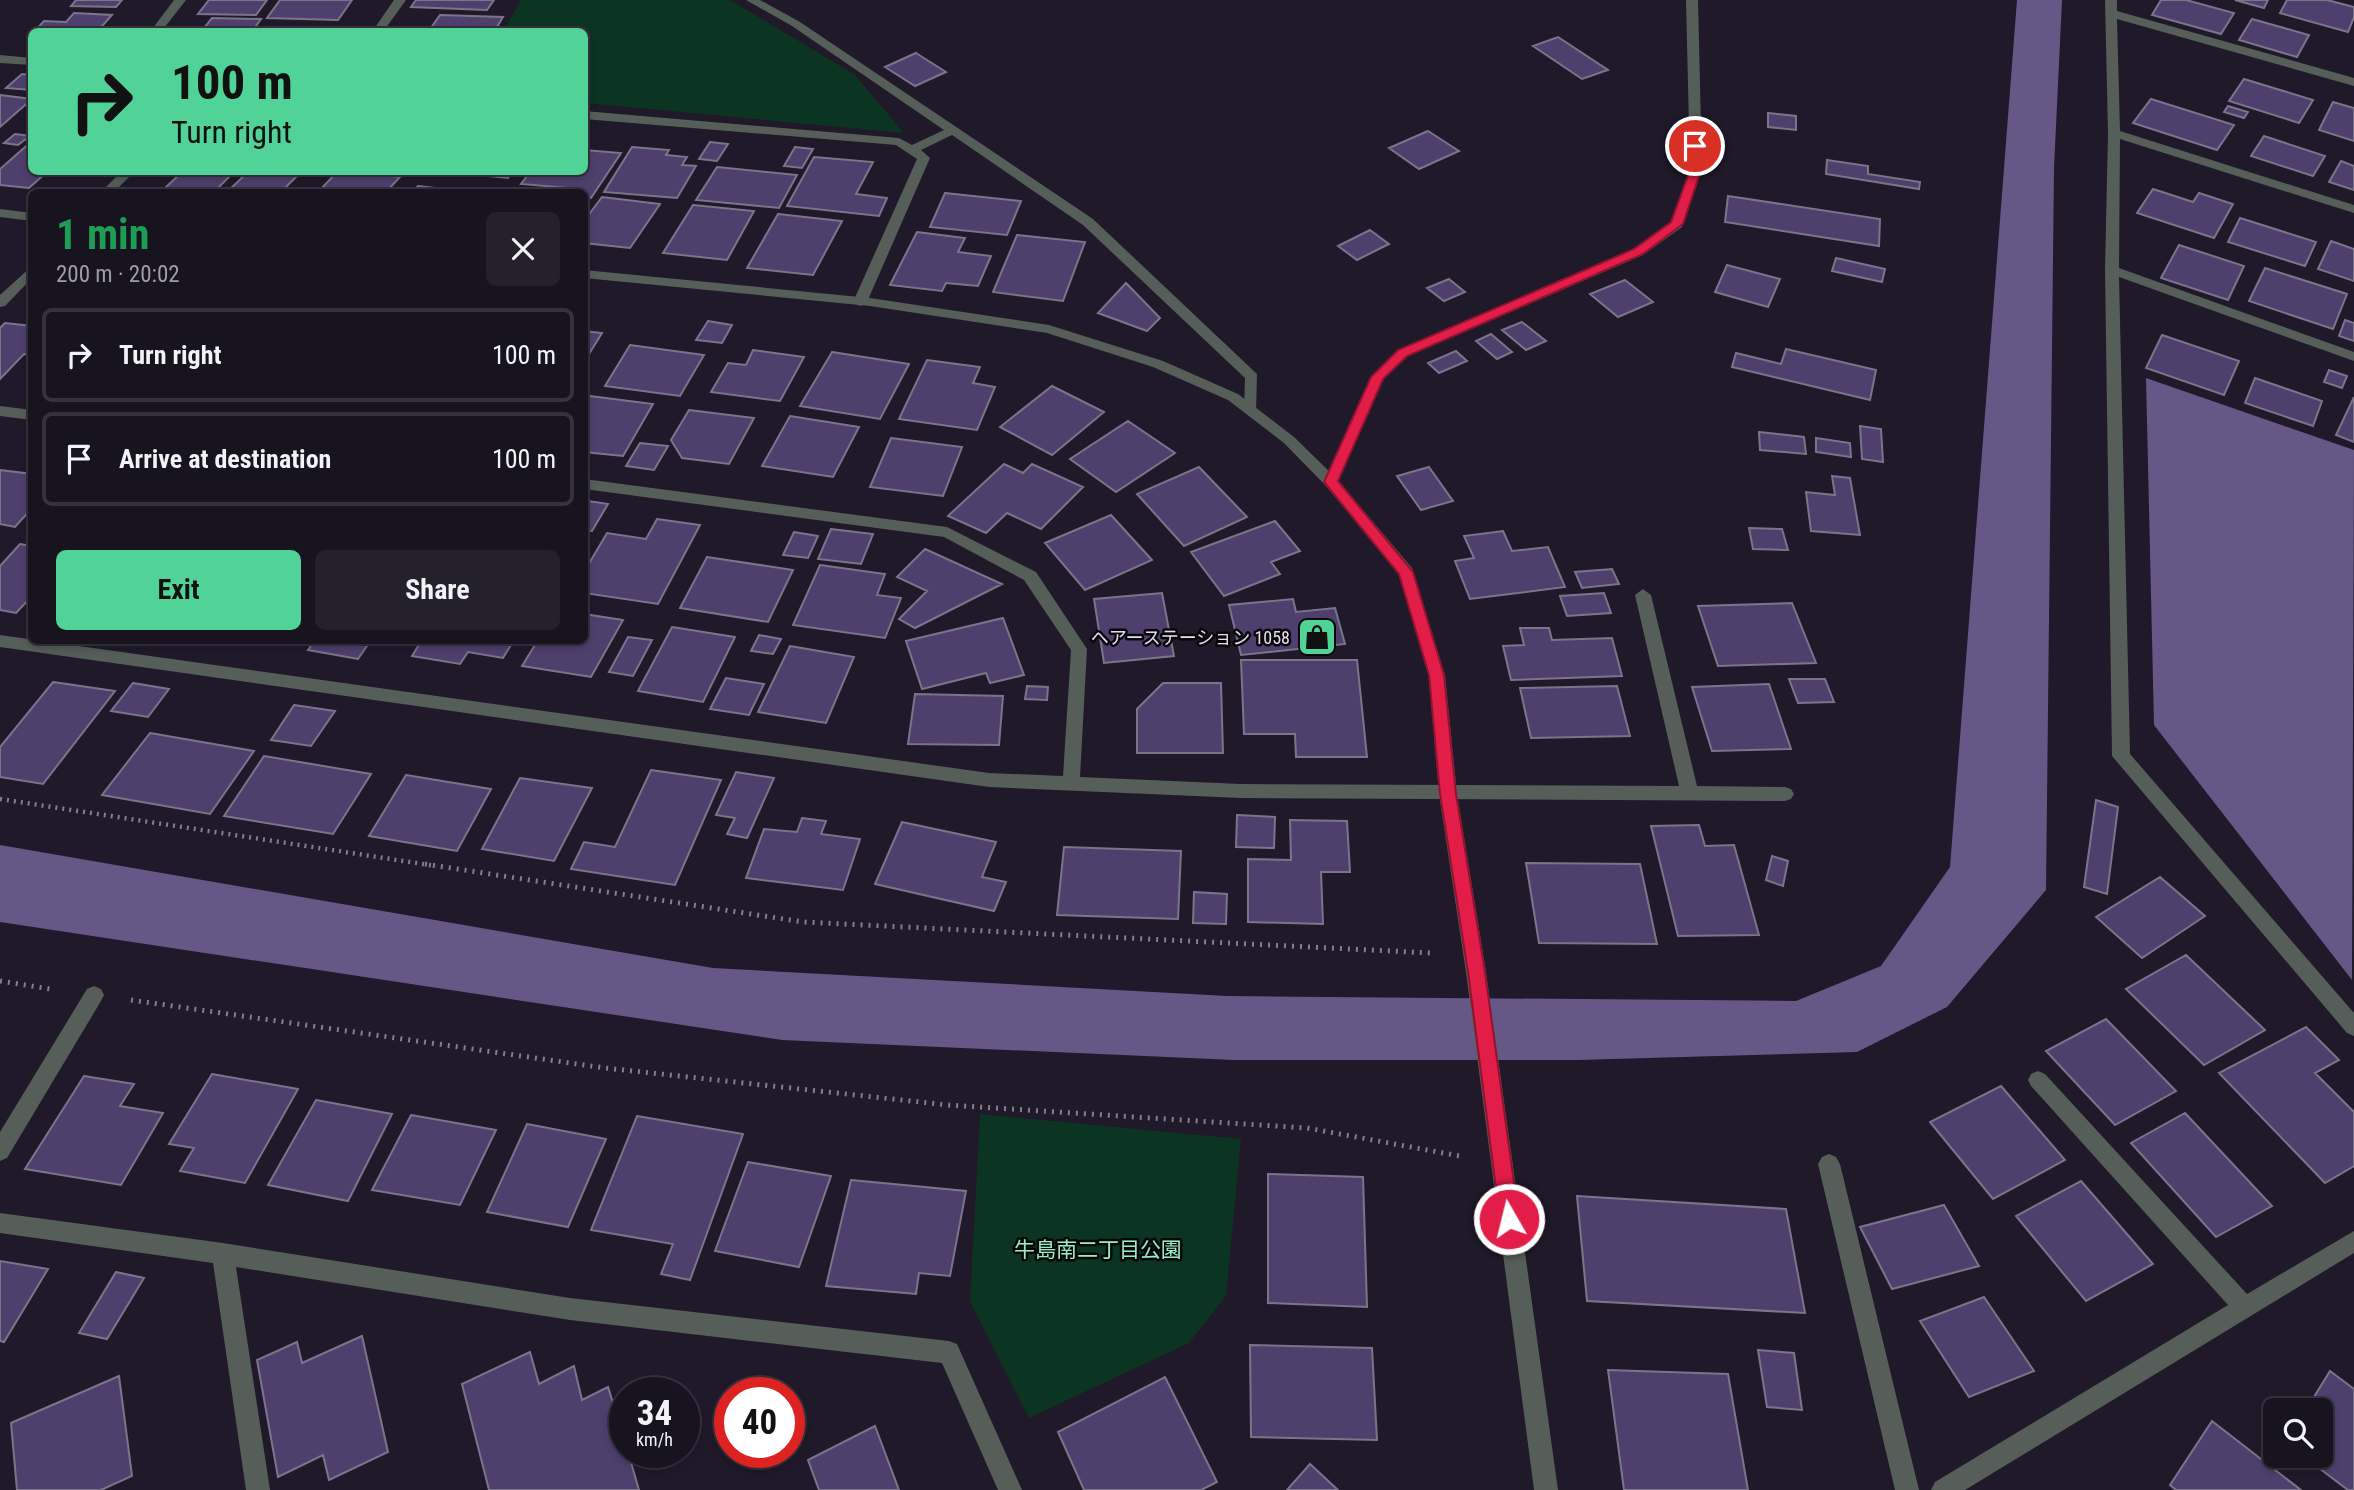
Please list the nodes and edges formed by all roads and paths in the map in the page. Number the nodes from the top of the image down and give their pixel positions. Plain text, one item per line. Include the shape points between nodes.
1 (180, 0) edge
2 (400, 0) edge
3 (752, 0) edge
4 (1692, 0) edge
5 (2110, 6) edge
6 (158, 28) edge
7 (380, 28) edge
8 (0, 59) edge
9 (28, 62) edge
10 (2354, 82) edge
11 (588, 115) edge
12 (954, 130) junction
13 (2115, 133) junction
14 (912, 150) junction
15 (125, 175) edge
16 (110, 189) edge
17 (2354, 209) edge
18 (0, 213) edge
19 (28, 216) edge
20 (2112, 270) junction
21 (28, 274) edge
22 (588, 274) edge
23 (860, 302) junction
24 (0, 303) edge
25 (2354, 356) edge
26 (0, 411) edge
27 (1251, 411) junction
28 (28, 414) edge
29 (1331, 482) junction
30 (588, 485) edge
31 (1643, 595) dead end
32 (0, 641) edge
33 (1071, 785) junction
34 (1448, 794) junction
35 (1690, 794) junction
36 (1785, 794) dead end
37 (0, 799) edge
38 (1475, 964) junction
39 (0, 981) edge
40 (94, 995) junction
41 (2354, 1027) edge
42 (2038, 1080) dead end
43 (0, 1151) edge
44 (1502, 1164) junction
45 (1829, 1164) dead end
46 (0, 1223) edge
47 (2354, 1241) edge
48 (223, 1254) junction
49 (2244, 1307) junction
50 (258, 1490) edge
51 (1010, 1490) edge
52 (1546, 1490) edge
53 (1907, 1490) edge
54 (1943, 1490) edge

1 - 6 street
2 - 7 street
3 - 12 street via 796,24
4 - 29 street via 1696,170 1677,224 1638,252 1403,353 1378,377
5 - 10 street
5 - 13 street
8 - 9 street
11 - 14 street via 899,142
12 - 14 street
12 - 27 street via 1088,222 1252,377
13 - 17 street
13 - 20 street
14 - 23 street via 924,158
15 - 16 street
18 - 19 street
20 - 25 street
20 - 41 street via 2121,756
21 - 24 street
22 - 23 street
23 - 27 street via 1049,329 1158,364 1233,397
26 - 28 street
27 - 29 street via 1289,440
29 - 34 street via 1406,572 1437,675
30 - 33 street via 947,532 1030,576 1079,649
31 - 35 street
32 - 33 street via 989,780
33 - 34 street
34 - 35 street
34 - 38 street
35 - 36 street
37 - 38 path via 803,922
38 - 44 street
39 - 40 path
40 - 43 street
40 - 44 path via 605,1068 948,1105 1307,1128
42 - 49 street
44 - 52 street
45 - 53 street
46 - 48 street
47 - 49 street
48 - 50 street
48 - 51 street via 570,1309 949,1352
49 - 54 street

